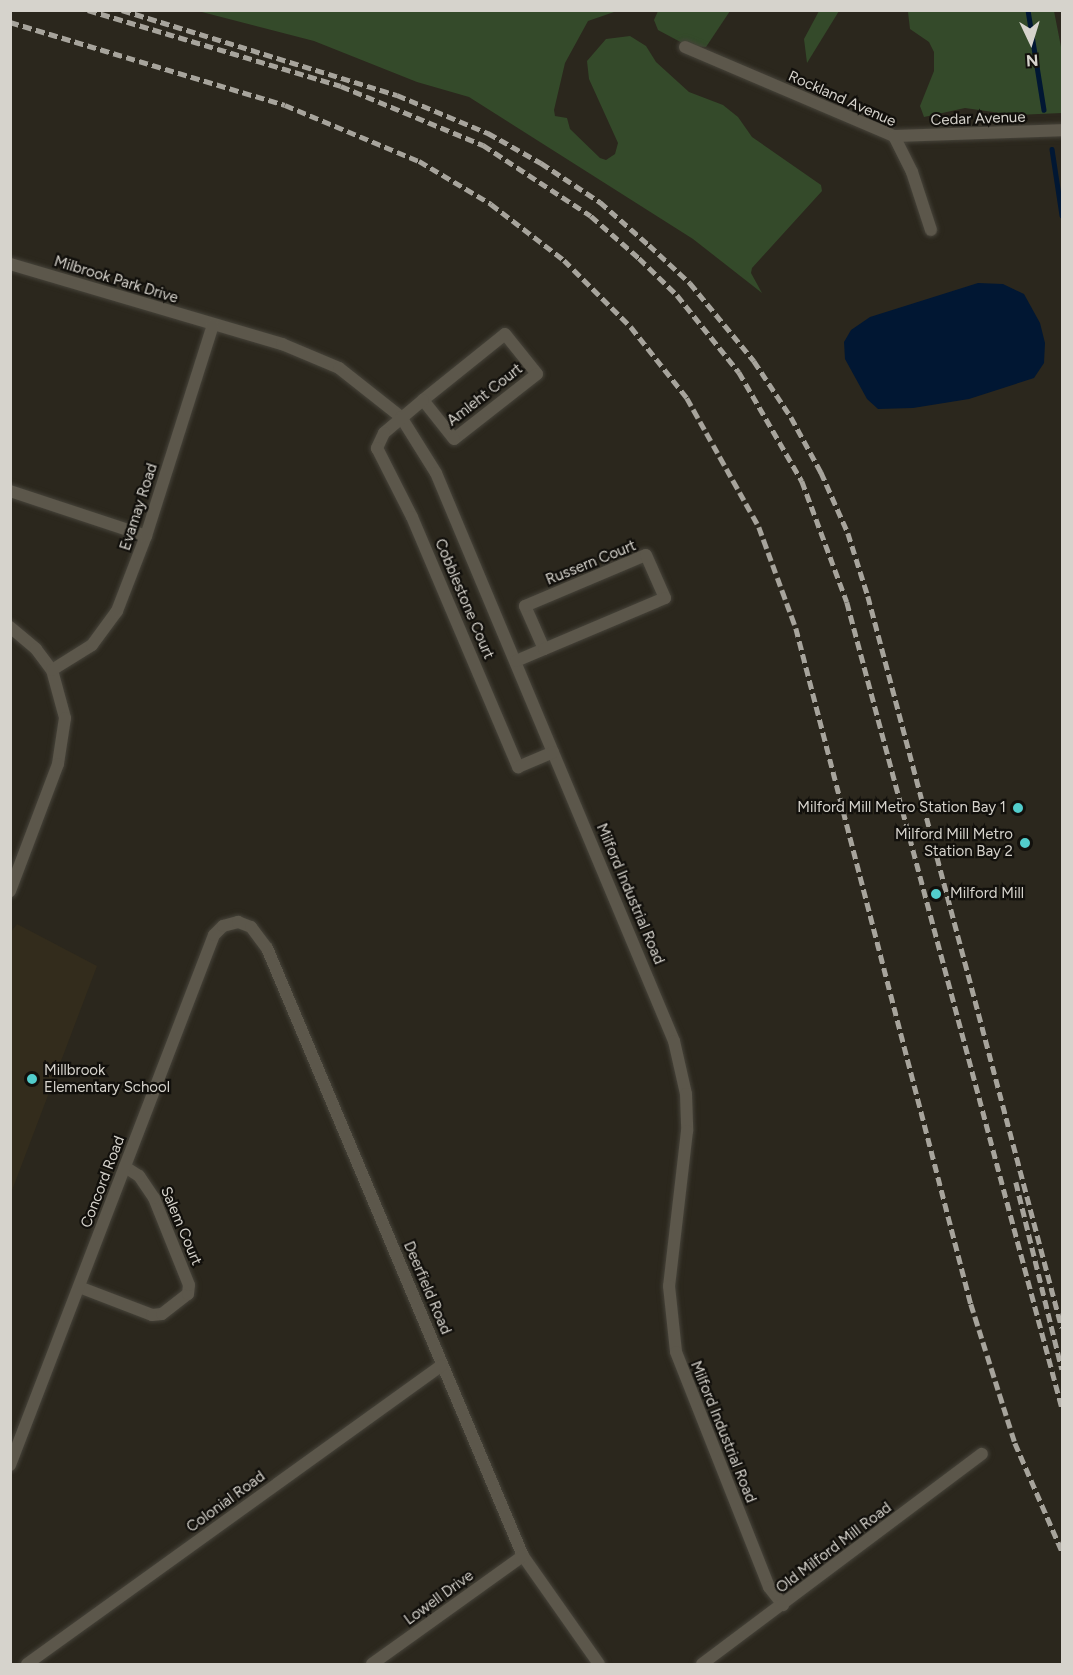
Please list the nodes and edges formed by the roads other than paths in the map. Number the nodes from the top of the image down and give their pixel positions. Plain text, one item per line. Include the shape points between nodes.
1 (685, 48) dead end
2 (1062, 130) edge
3 (894, 136) junction
4 (931, 230) dead end
5 (10, 264) edge
6 (213, 325) junction
7 (423, 400) junction
8 (401, 417) junction
9 (10, 492) edge
10 (146, 536) junction
11 (10, 627) edge
12 (544, 649) junction
13 (516, 661) junction
14 (52, 670) junction
15 (554, 752) junction
16 (10, 891) edge
17 (238, 922) joint
18 (125, 1167) junction
19 (79, 1287) junction
20 (442, 1365) junction
21 (982, 1454) dead end
22 (10, 1465) edge
23 (523, 1556) junction
24 (783, 1605) junction
25 (27, 1665) edge
26 (372, 1665) edge
27 (599, 1665) edge
28 (702, 1665) edge

1 - 3 street, Rockland Avenue
2 - 3 street, Cedar Avenue
3 - 4 street, Rockland Avenue via 912,172
5 - 6 street, Milbrook Park Drive
6 - 8 street, Milford Industrial Road via 282,344 339,368
6 - 10 street, Evamay Road
7 - 7 street, Amleht Court via 505,334 537,374 454,439
7 - 8 street, Amleht Court
8 - 13 street, Milford Industrial Road via 436,473
8 - 15 street, Cobblestone Court via 378,441 378,454 412,517 518,766
9 - 10 street
10 - 14 street, Evamay Road via 105,632
11 - 14 street via 36,649
12 - 12 street, Russern Court via 665,598 646,555 525,606
12 - 13 street, Russern Court
13 - 15 street, Milford Industrial Road
14 - 16 street via 65,718 64,741
15 - 24 street, Milford Industrial Road via 674,1041 686,1094 687,1131 669,1286 676,1352 769,1587
17 - 18 street, Concord Road via 223,926 214,935
17 - 20 street, Deerfield Road via 251,927 267,948
18 - 19 street, Concord Road
18 - 19 street, Salem Court via 139,1176 154,1198 189,1285 188,1294 162,1314 152,1315
19 - 22 street, Concord Road
20 - 23 street, Deerfield Road
20 - 25 street, Colonial Road
21 - 24 street, Old Milford Mill Road
23 - 26 street, Lowell Drive
23 - 27 street, Deerfield Road
24 - 28 street, Old Milford Mill Road

